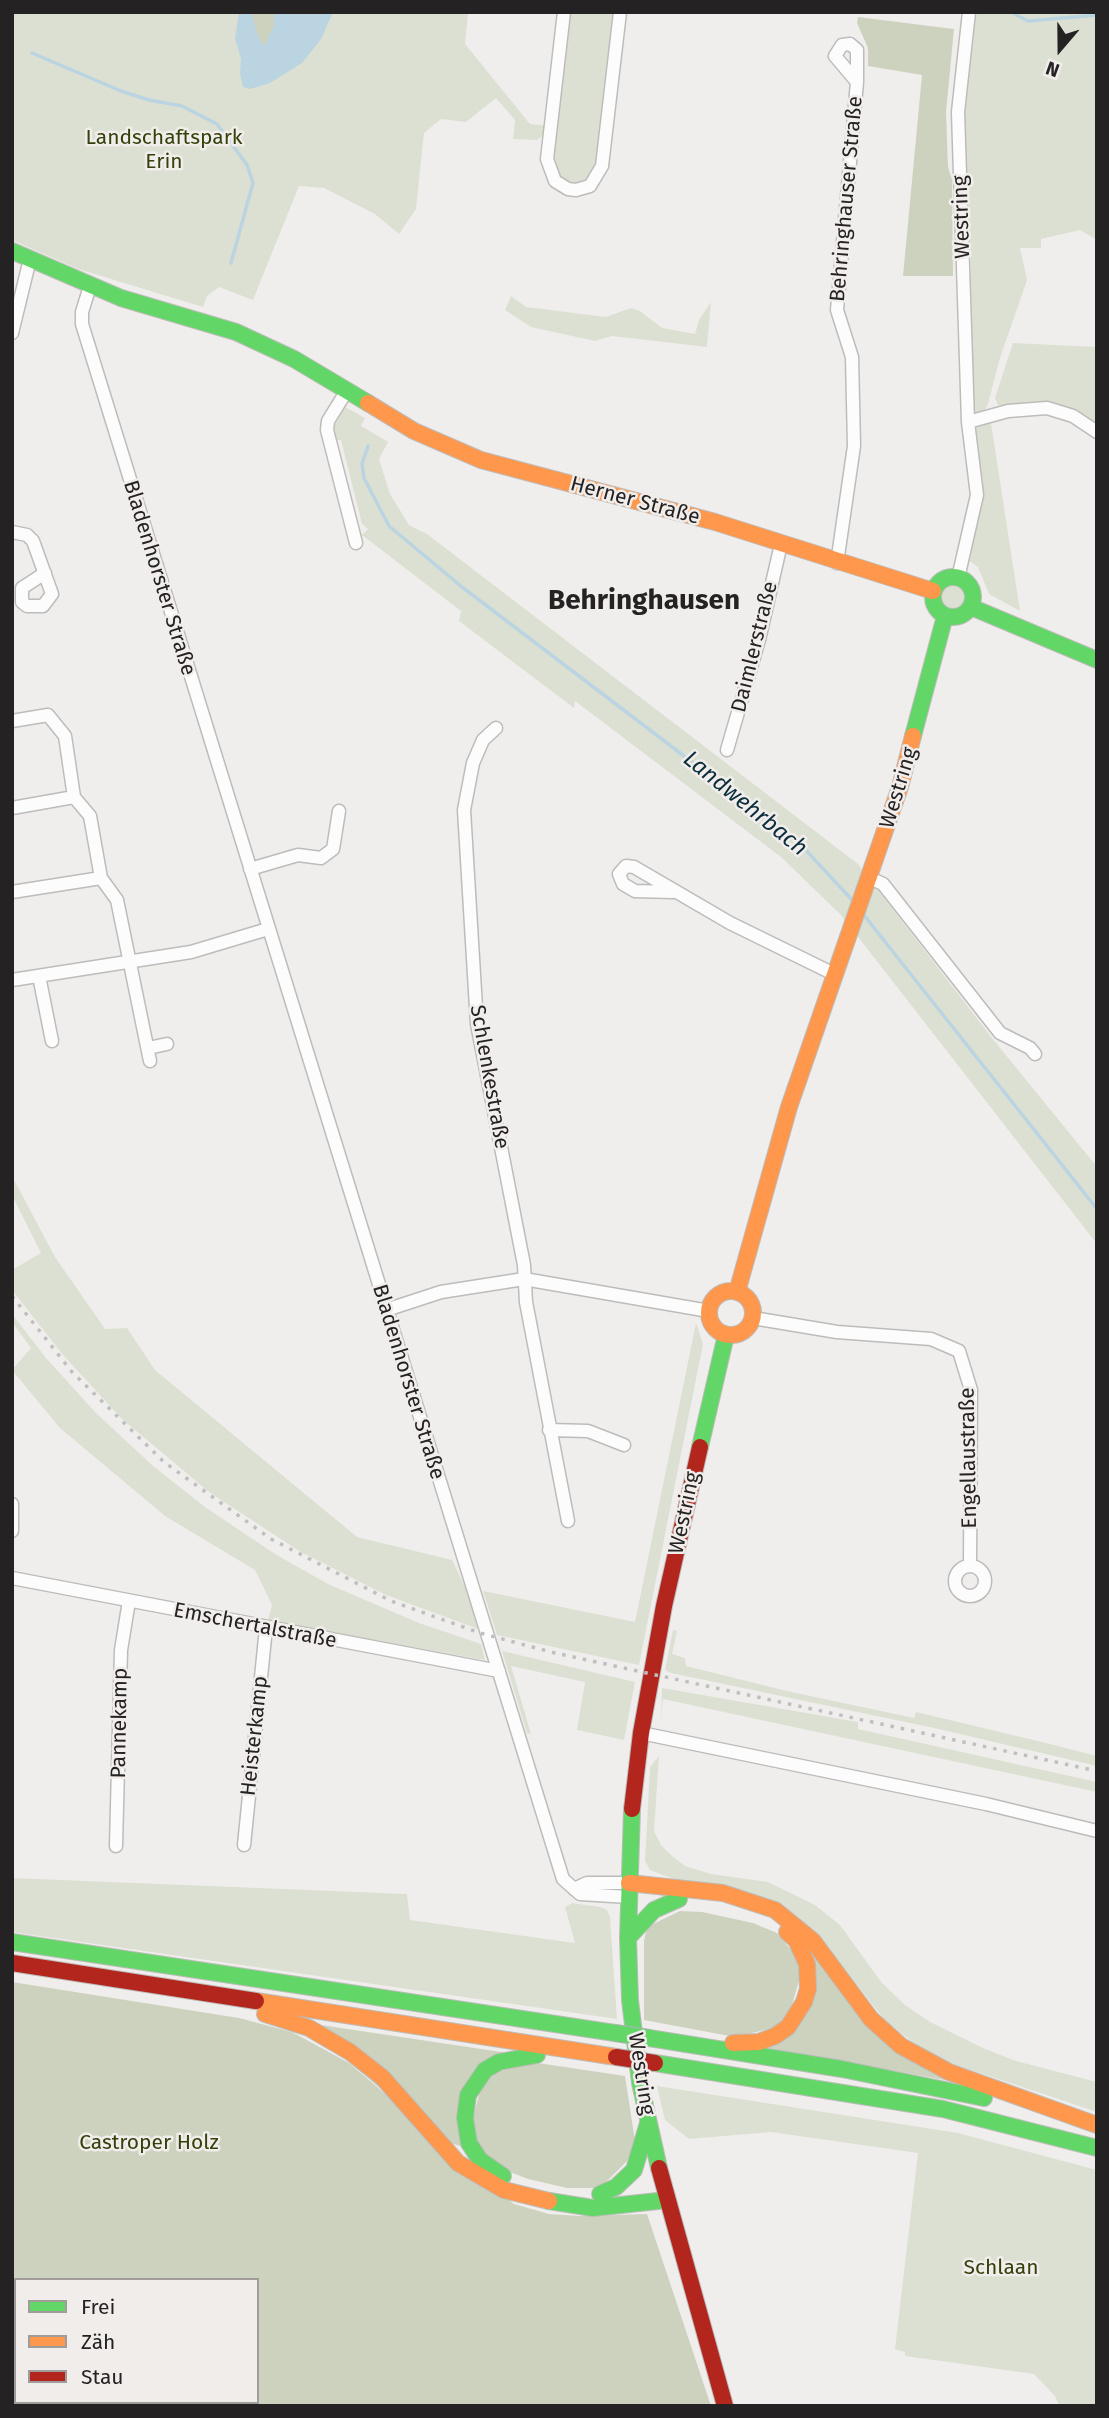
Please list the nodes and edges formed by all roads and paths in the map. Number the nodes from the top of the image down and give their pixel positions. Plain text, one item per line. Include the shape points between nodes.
1 (564, 12) edge
2 (620, 12) edge
3 (969, 12) edge
4 (857, 82) dead end
5 (12, 251) edge
6 (30, 259) junction
7 (90, 286) junction
8 (12, 333) edge
9 (346, 392) junction
10 (968, 422) junction
11 (1097, 432) edge
12 (12, 532) edge
13 (356, 542) dead end
14 (781, 544) junction
15 (837, 563) junction
16 (45, 573) dead end
17 (958, 578) junction
18 (933, 592) junction
19 (971, 607) junction
20 (945, 616) junction
21 (1097, 660) edge
22 (12, 721) edge
23 (496, 728) dead end
24 (727, 750) dead end
25 (74, 797) junction
26 (12, 808) edge
27 (340, 811) dead end
28 (250, 869) junction
29 (101, 878) junction
30 (869, 882) junction
31 (12, 892) edge
32 (673, 892) dead end
33 (268, 929) junction
34 (129, 961) junction
35 (836, 975) junction
36 (39, 976) junction
37 (12, 980) edge
38 (51, 1041) dead end
39 (167, 1044) dead end
40 (148, 1048) junction
41 (1035, 1054) dead end
42 (150, 1061) dead end
43 (524, 1279) junction
44 (737, 1292) junction
45 (386, 1310) junction
46 (709, 1311) junction
47 (753, 1318) junction
48 (726, 1335) junction
49 (549, 1430) junction
50 (624, 1445) dead end
51 (12, 1504) edge
52 (568, 1521) dead end
53 (12, 1531) edge
54 (970, 1566) dead end
55 (12, 1578) edge
56 (129, 1601) junction
57 (266, 1628) junction
58 (499, 1671) junction
59 (641, 1733) junction
60 (1097, 1831) edge
61 (244, 1845) dead end
62 (116, 1846) dead end
63 (629, 1890) junction
64 (679, 1899) junction
65 (628, 1938) junction
66 (12, 1942) edge
67 (12, 1963) edge
68 (158, 1986) junction
69 (688, 2043) junction
70 (579, 2051) junction
71 (648, 2123) junction
72 (1097, 2125) edge
73 (1097, 2148) edge
74 (600, 2194) junction
75 (666, 2194) junction
76 (725, 2406) edge

1 - 2 street via 547,159 555,181 576,190 590,186 602,166
3 - 10 street, Westring via 957,112
4 - 15 street, Behringhauser Straße via 837,310 852,358 854,446
5 - 6 main road, Herner Straße
6 - 7 main road, Herner Straße
6 - 8 street
7 - 9 main road, Herner Straße via 236,332 294,359
7 - 28 street, Bladenhorster Straße via 82,324
9 - 13 street via 327,430
9 - 14 main road, Herner Straße via 414,431 481,460 646,502
10 - 11 street via 1008,411 1047,408 1073,416
10 - 17 street, Westring via 977,495
12 - 16 street via 31,538
14 - 15 main road, Herner Straße
14 - 24 street, Daimlerstraße
15 - 18 main road, Herner Straße
17 - 18 main road via 941,580
17 - 19 main road via 972,590
18 - 20 main road via 933,605
19 - 20 main road via 962,616
19 - 21 main road
20 - 30 main road, Westring via 914,738
22 - 25 street via 48,715 65,736
23 - 43 street, Schlenkestraße via 483,740 473,763 464,810 477,1024
25 - 26 street
25 - 29 street via 90,816
27 - 28 street via 333,849 321,858 298,855
28 - 33 street, Bladenhorster Straße
29 - 31 street
29 - 34 street via 117,900
30 - 35 main road, Westring
30 - 41 street via 883,884 1000,1033
32 - 35 street
33 - 34 street via 191,952
33 - 45 street, Bladenhorster Straße
34 - 36 street
34 - 40 street
35 - 44 main road, Westring via 785,1119
36 - 37 street
36 - 38 street
39 - 40 street
40 - 42 street
43 - 45 street via 441,1292
43 - 46 street
43 - 49 street, Schlenkestraße
44 - 46 main road via 720,1294
44 - 47 main road via 749,1300
45 - 58 street, Bladenhorster Straße
46 - 48 main road via 711,1323
47 - 48 main road via 740,1334
47 - 54 street, Engellaustraße via 837,1332 931,1339 959,1351 971,1390
48 - 59 main road, Westring via 664,1606
49 - 50 street via 588,1431
49 - 52 street, Schlenkestraße
51 - 53 street
55 - 56 street, Emschertalstraße
56 - 57 street, Emschertalstraße
56 - 62 street, Pannekamp via 121,1650
57 - 58 street, Emschertalstraße
57 - 61 street, Heisterkamp
58 - 63 street, Bladenhorster Straße via 562,1878 588,1896
59 - 60 street
59 - 63 main road, Westring
63 - 64 main road
63 - 65 main road, Westring
63 - 72 main road via 723,1893 775,1910 813,1941 871,2019 901,2046 949,2073
64 - 65 main road via 654,1910
64 - 69 main road via 740,1910 781,1926 796,1940 809,1977 799,2013 775,2036 759,2042
65 - 71 main road, Westring via 630,2000
66 - 69 main road, bridge
67 - 68 main road
68 - 70 main road
68 - 75 main road via 188,2000 281,2018 327,2037 382,2077 458,2163 503,2190 539,2201 593,2208
69 - 72 main road via 968,2094
70 - 73 main road, bridge via 943,2109
70 - 74 main road via 508,2058 485,2070 468,2095 466,2131 480,2160 509,2180 545,2191
71 - 74 main road via 634,2170 616,2187
71 - 75 main road, Westring
74 - 75 main road
75 - 76 main road, Westring

